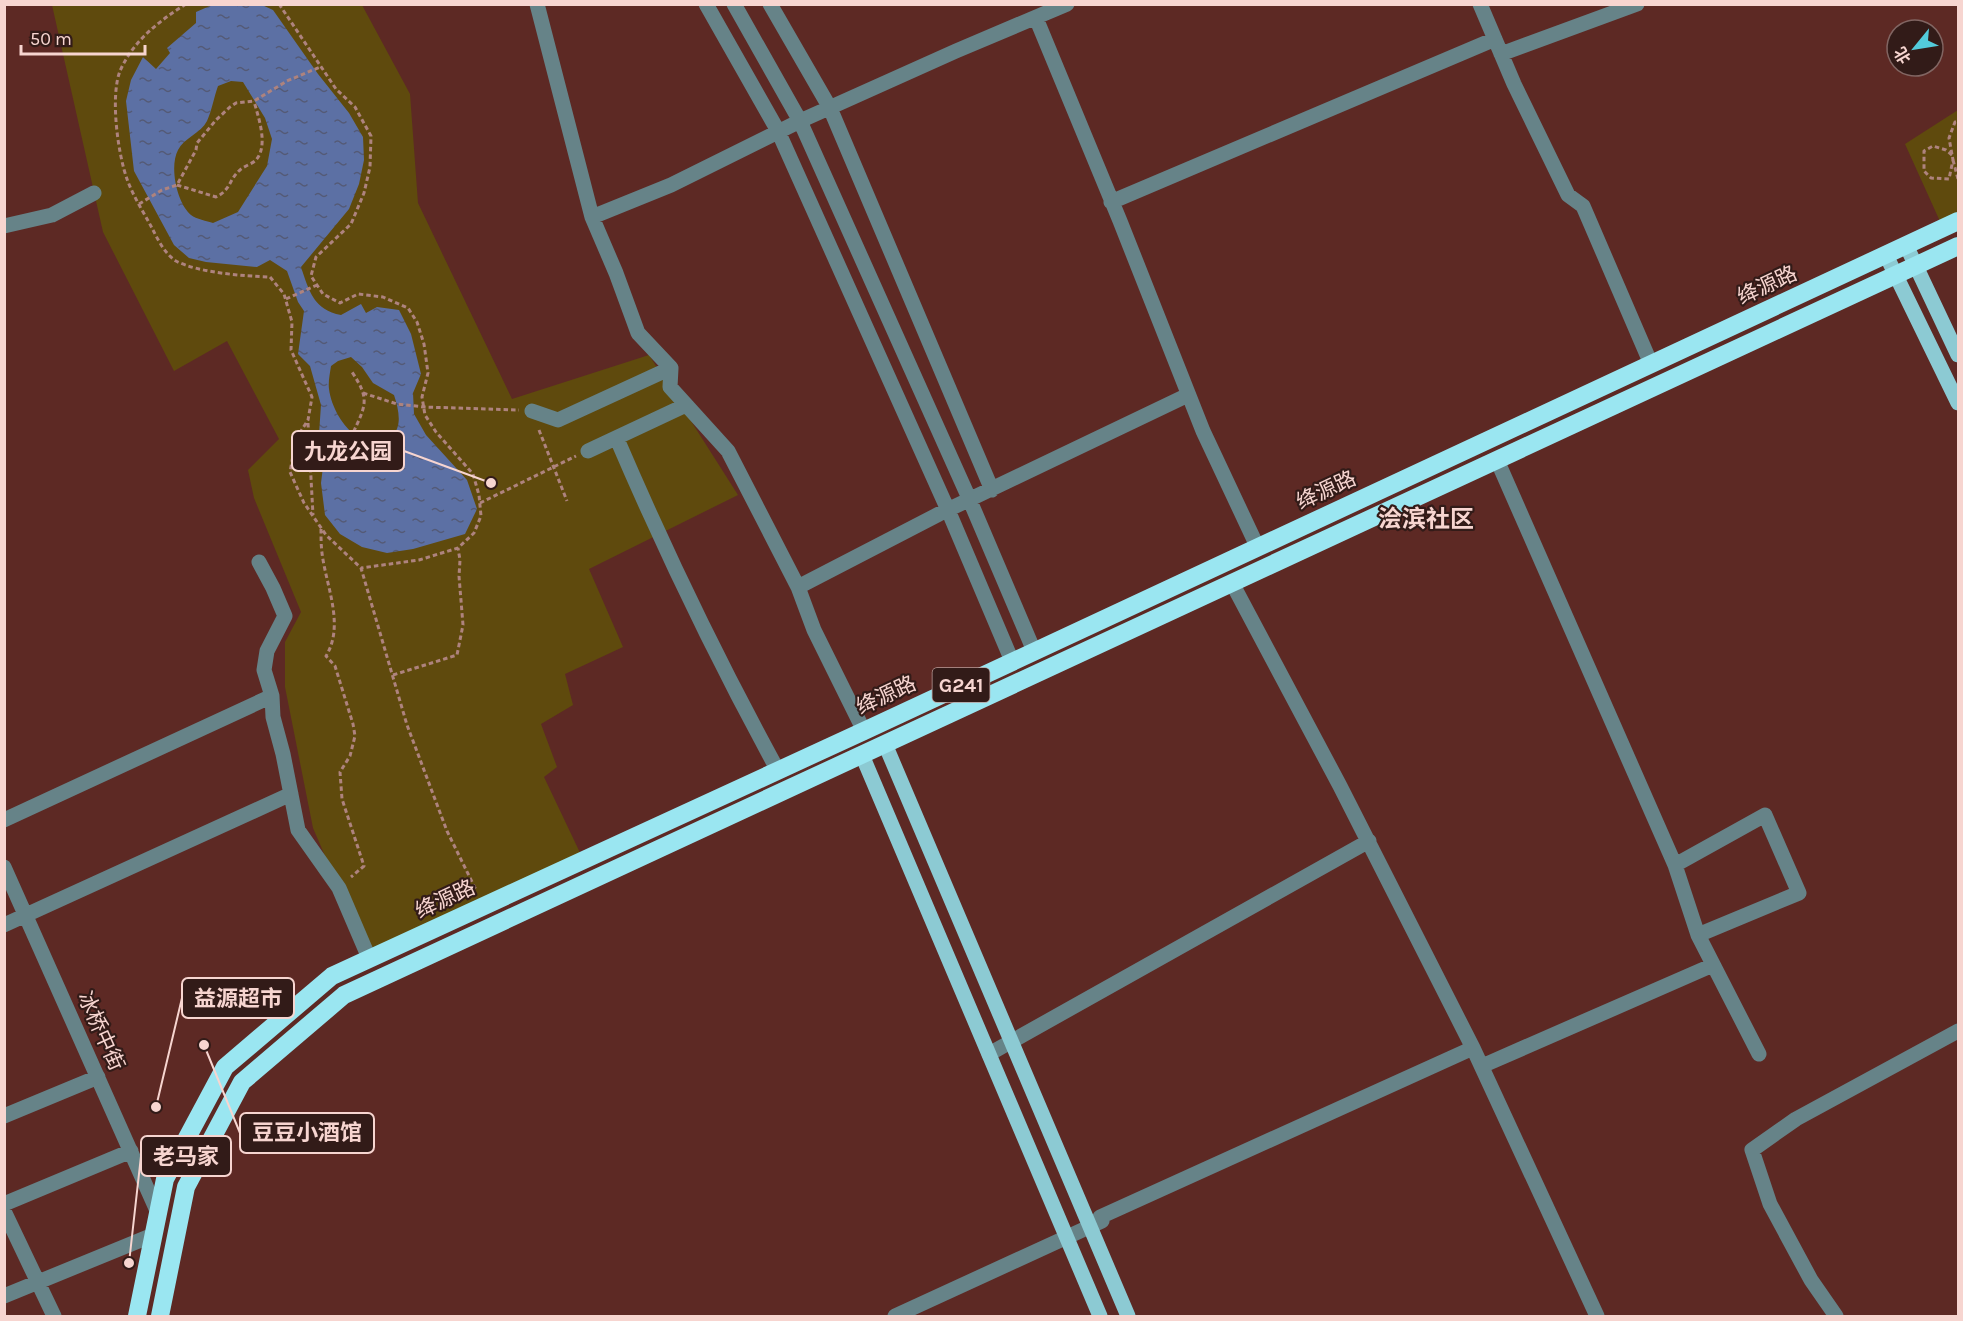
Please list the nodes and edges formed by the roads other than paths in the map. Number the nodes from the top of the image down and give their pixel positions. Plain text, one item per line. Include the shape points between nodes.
1 (537, 4) edge
2 (706, 4) edge
3 (734, 4) edge
4 (770, 4) edge
5 (1067, 4) edge
6 (1480, 4) edge
7 (1637, 4) edge
8 (1043, 11) edge
9 (1495, 39) junction
10 (1501, 54) junction
11 (830, 108) junction
12 (800, 121) junction
13 (778, 131) junction
14 (94, 193) dead end
15 (1111, 202) junction
16 (592, 217) junction
17 (1959, 221) edge
18 (4, 226) edge
19 (1906, 246) junction
20 (1959, 246) edge
21 (1886, 255) junction
22 (1915, 266) junction
23 (1895, 275) junction
24 (1959, 355) edge
25 (1651, 364) junction
26 (671, 368) junction
27 (1188, 395) junction
28 (1959, 404) edge
29 (686, 405) junction
30 (532, 411) road end
31 (616, 439) junction
32 (588, 451) road end
33 (1497, 460) junction
34 (992, 490) junction
35 (970, 500) junction
36 (948, 510) junction
37 (1257, 546) junction
38 (259, 562) dead end
39 (1232, 583) junction
40 (798, 587) junction
41 (1034, 651) junction
42 (1012, 661) junction
43 (272, 696) junction
44 (864, 731) junction
45 (885, 744) junction
46 (862, 755) junction
47 (777, 769) junction
48 (291, 794) junction
49 (4, 820) edge
50 (1369, 841) junction
51 (1675, 865) junction
52 (4, 867) edge
53 (26, 916) junction
54 (4, 926) edge
55 (1698, 935) junction
56 (369, 958) junction
57 (1713, 965) junction
58 (1959, 1031) edge
59 (1011, 1042) junction
60 (1473, 1048) junction
61 (989, 1054) junction
62 (1759, 1054) dead end
63 (1482, 1066) junction
64 (98, 1077) junction
65 (4, 1116) edge
66 (130, 1151) junction
67 (4, 1204) edge
68 (4, 1211) edge
69 (158, 1213) junction
70 (1097, 1222) junction
71 (153, 1235) junction
72 (1067, 1238) junction
73 (38, 1282) junction
74 (4, 1296) edge
75 (54, 1317) edge
76 (137, 1317) edge
77 (160, 1317) edge
78 (896, 1317) edge
79 (1100, 1317) edge
80 (1128, 1317) edge
81 (1597, 1317) edge
82 (1836, 1317) edge

1 - 16 street
2 - 13 street
3 - 12 street
4 - 11 street
5 - 8 street
6 - 9 street
7 - 10 street
8 - 11 street
8 - 15 street
9 - 10 street
9 - 15 street
10 - 25 street via 1568,195 1583,206
11 - 12 street
11 - 34 street
12 - 13 street
12 - 35 street
13 - 16 street via 671,185
13 - 36 street
14 - 18 street via 52,215
15 - 27 street
16 - 26 street via 638,333
17 - 19 highway, 绛源路 / G241
19 - 21 highway, 绛源路 / G241
19 - 22 main road
20 - 22 highway, 绛源路 / G241
21 - 23 main road
21 - 25 highway, 绛源路 / G241
22 - 23 highway, 绛源路 / G241
22 - 24 main road
23 - 28 main road
23 - 33 highway, 绛源路 / G241
25 - 37 highway, 绛源路 / G241
26 - 29 street via 670,387
26 - 30 street via 558,420
27 - 34 street
27 - 37 street
29 - 31 street
29 - 40 street via 728,451
31 - 32 street
31 - 47 street via 658,535
33 - 39 highway, 绛源路 / G241
33 - 51 street
34 - 35 street
35 - 36 street
35 - 41 street
36 - 40 street
36 - 42 street
37 - 41 highway, 绛源路 / G241
38 - 43 street via 285,616 267,651 264,670
39 - 45 highway, 绛源路 / G241
39 - 50 street
40 - 44 street via 814,630
41 - 42 highway, 绛源路 / G241
42 - 44 highway, 绛源路 / G241
43 - 48 street via 273,717
43 - 49 street
44 - 47 highway, 绛源路 / G241
45 - 46 highway, 绛源路 / G241
45 - 59 main road
46 - 61 main road
46 - 77 highway, 绛源路 / G241 via 344,995 242,1082 186,1187
47 - 56 highway, 绛源路 / G241
48 - 53 street
48 - 56 street via 298,830 339,888
50 - 59 street
50 - 60 street
51 - 55 street
51 - 55 street via 1765,815 1800,893
52 - 53 street, 冰桥中街
53 - 54 street
53 - 64 street, 冰桥中街
55 - 57 street
56 - 69 highway, 绛源路 / G241 via 332,976 225,1067 165,1179
57 - 62 street
57 - 63 street
58 - 82 street via 1796,1119 1752,1150 1770,1204
59 - 61 street
59 - 70 main road
60 - 63 street
60 - 70 street
61 - 72 main road
63 - 81 street
64 - 65 street
64 - 66 street, 冰桥中街
66 - 67 street
66 - 69 street, 冰桥中街
68 - 73 street
69 - 71 highway, 绛源路 / G241
70 - 72 street
70 - 80 main road
71 - 73 street
71 - 76 highway, 绛源路 / G241
72 - 78 street
72 - 79 main road
73 - 74 street
73 - 75 street

